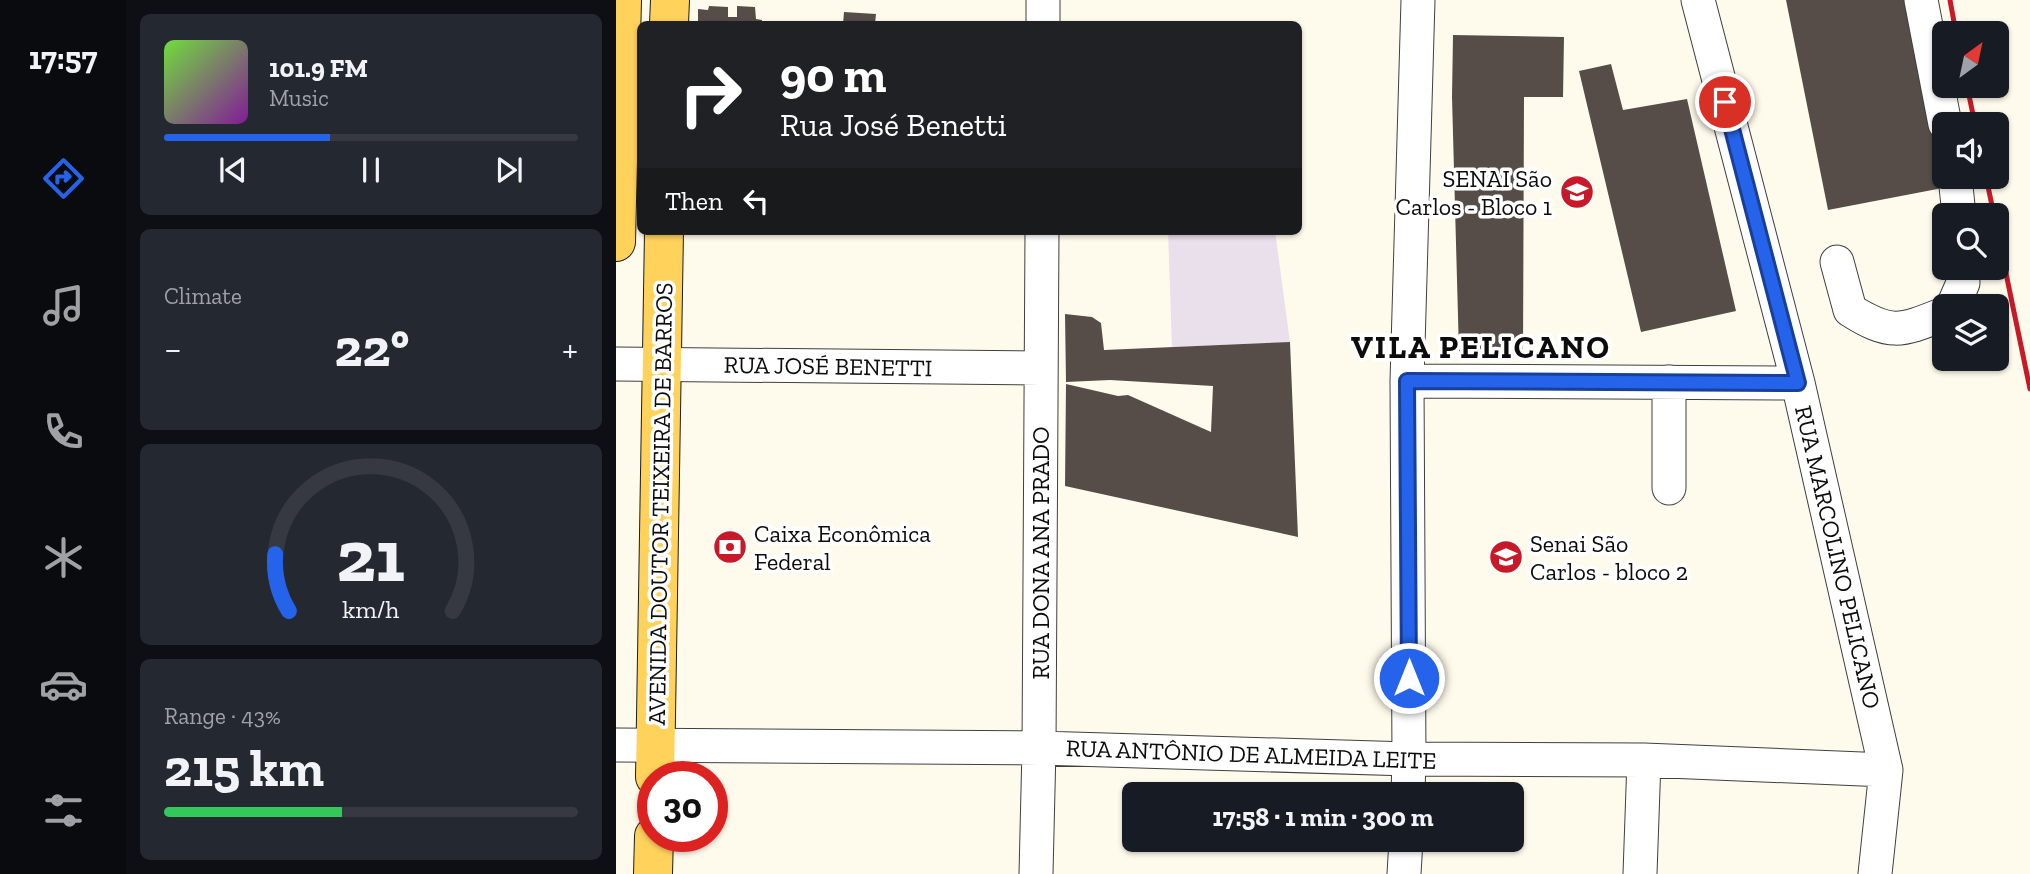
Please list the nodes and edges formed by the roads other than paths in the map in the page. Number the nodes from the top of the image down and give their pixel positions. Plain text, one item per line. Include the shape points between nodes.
1 (622, 0) edge
2 (670, 0) edge
3 (1043, 0) edge
4 (1419, 0) edge
5 (1699, 0) edge
6 (1921, 0) edge
7 (669, 21) edge
8 (1043, 21) edge
9 (1943, 112) edge
10 (664, 235) edge
11 (1042, 235) edge
12 (616, 242) edge
13 (1837, 262) dead end
14 (1932, 319) edge
15 (616, 364) edge
16 (661, 364) junction
17 (1041, 368) junction
18 (1407, 381) junction
19 (1669, 382) junction
20 (1798, 383) junction
21 (1669, 488) dead end
22 (616, 745) edge
23 (1040, 748) junction
24 (1409, 759) junction
25 (1644, 760) junction
26 (656, 761) edge
27 (1886, 770) junction
28 (1408, 782) edge
29 (654, 852) edge
30 (1406, 852) edge
31 (653, 874) edge
32 (1036, 874) edge
33 (1405, 874) edge
34 (1640, 874) edge
35 (1875, 874) edge

1 - 12 main road
2 - 7 main road
3 - 8 street
4 - 18 street
5 - 20 street, RUA MARCOLINO PELICANO
6 - 9 street
10 - 16 main road, AVENIDA DOUTOR TEIXEIRA DE BARROS
11 - 17 street, RUA DONA ANA PRADO
13 - 14 street via 1850,310 1873,325 1908,328
15 - 16 street, RUA JOSÉ BENETTI
16 - 17 street, RUA JOSÉ BENETTI
16 - 26 main road, AVENIDA DOUTOR TEIXEIRA DE BARROS
17 - 23 street, RUA DONA ANA PRADO
18 - 19 street
18 - 24 street
19 - 20 street
19 - 21 street
20 - 27 street, RUA MARCOLINO PELICANO
22 - 26 street, RUA ANTÔNIO DE ALMEIDA LEITE
23 - 24 street, RUA ANTÔNIO DE ALMEIDA LEITE
23 - 26 street, RUA ANTÔNIO DE ALMEIDA LEITE
23 - 32 street, RUA DONA ANA PRADO
24 - 25 street, RUA ANTÔNIO DE ALMEIDA LEITE
24 - 28 street
25 - 27 street, RUA ANTÔNIO DE ALMEIDA LEITE
25 - 34 street
27 - 35 street, RUA MARCOLINO PELICANO
29 - 31 main road
30 - 33 street

